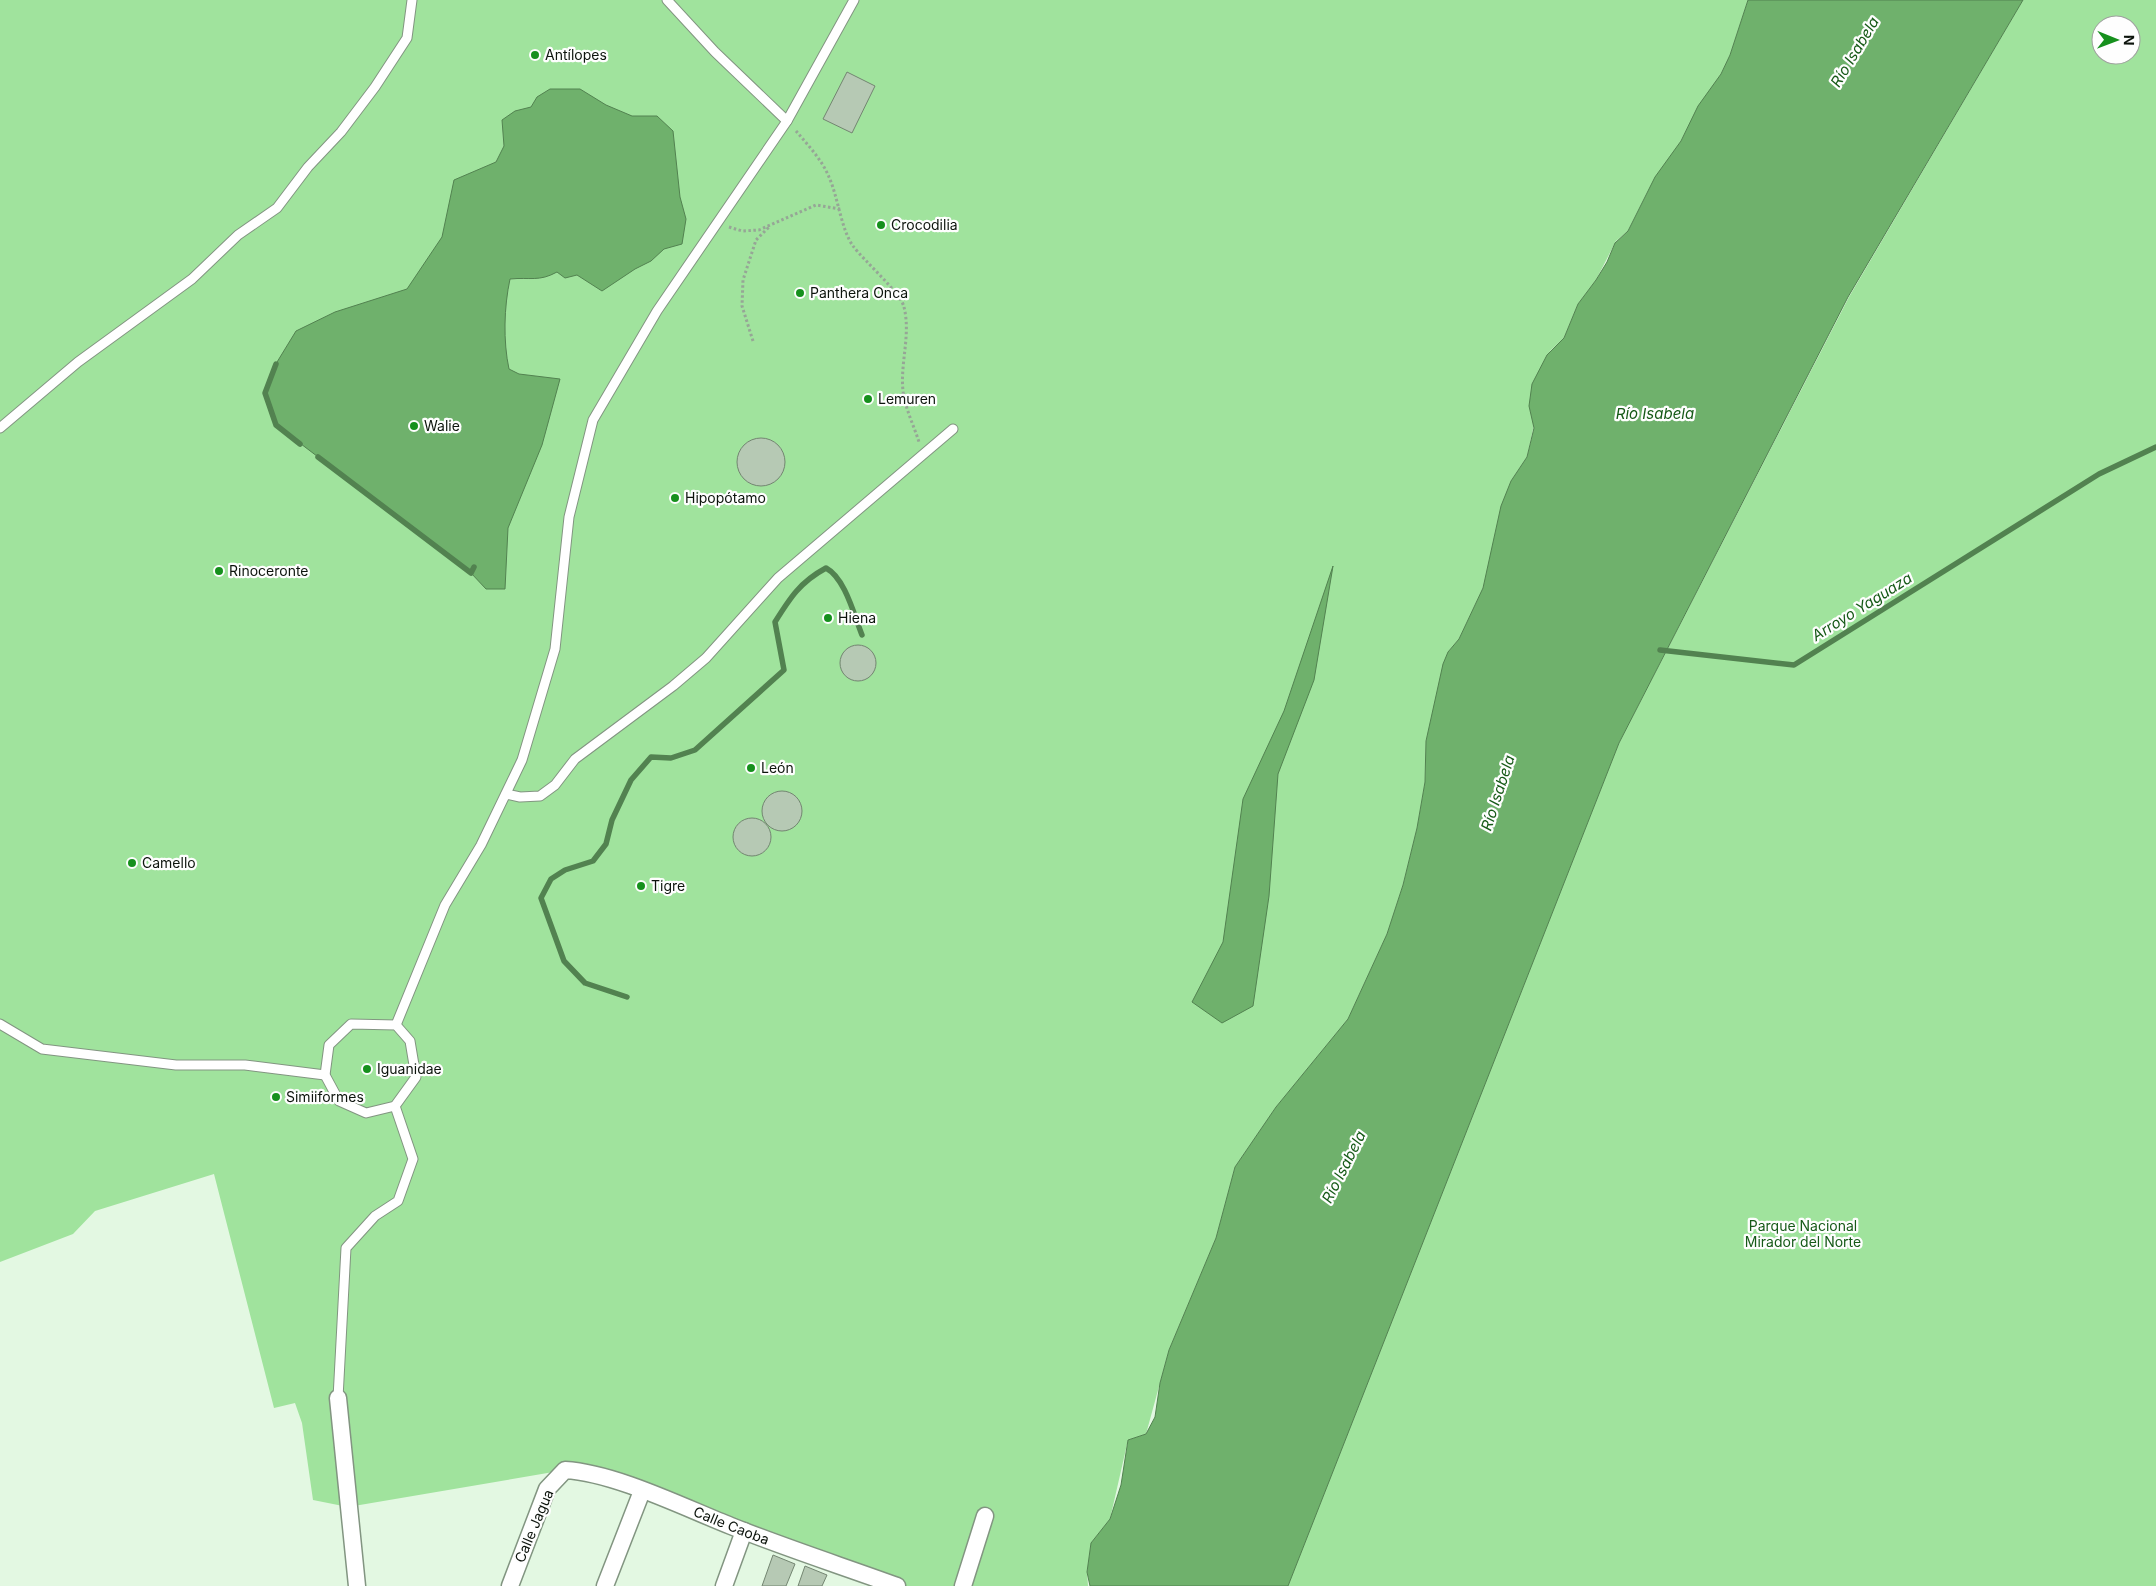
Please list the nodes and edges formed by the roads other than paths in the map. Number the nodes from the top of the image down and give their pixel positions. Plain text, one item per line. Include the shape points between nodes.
1 (412, 0) edge
2 (667, 0) edge
3 (854, 0) edge
4 (787, 121) junction
5 (0, 428) edge
6 (953, 428) dead end
7 (506, 794) junction
8 (0, 1024) edge
9 (396, 1025) junction
10 (325, 1075) junction
11 (395, 1106) junction
12 (338, 1398) joint
13 (565, 1470) joint
14 (642, 1491) junction
15 (985, 1516) dead end
16 (744, 1531) junction
17 (357, 1586) edge
18 (510, 1586) edge
19 (605, 1586) edge
20 (724, 1586) edge
21 (897, 1586) edge
22 (963, 1586) edge

1 - 5 lane via 407,38 341,132 308,167 277,208 238,235 192,279 78,362
2 - 4 lane via 715,52
3 - 4 lane
4 - 7 lane via 657,311 594,420 569,517 555,649 522,760
6 - 7 lane via 778,578 706,658 576,758 555,785 540,796
7 - 9 lane via 481,845 445,905
8 - 10 lane via 42,1049 176,1065 245,1065
9 - 10 lane via 351,1024 329,1045
9 - 11 lane via 410,1041 416,1077
10 - 11 lane via 339,1101 366,1113
11 - 12 lane via 413,1159 398,1201 376,1216 346,1248
12 - 17 street
13 - 14 street, Calle Caoba via 585,1471
13 - 18 street, Calle Jagua via 547,1489
14 - 16 street, Calle Caoba
14 - 19 street
15 - 22 street
16 - 20 street
16 - 21 street, Calle Caoba

